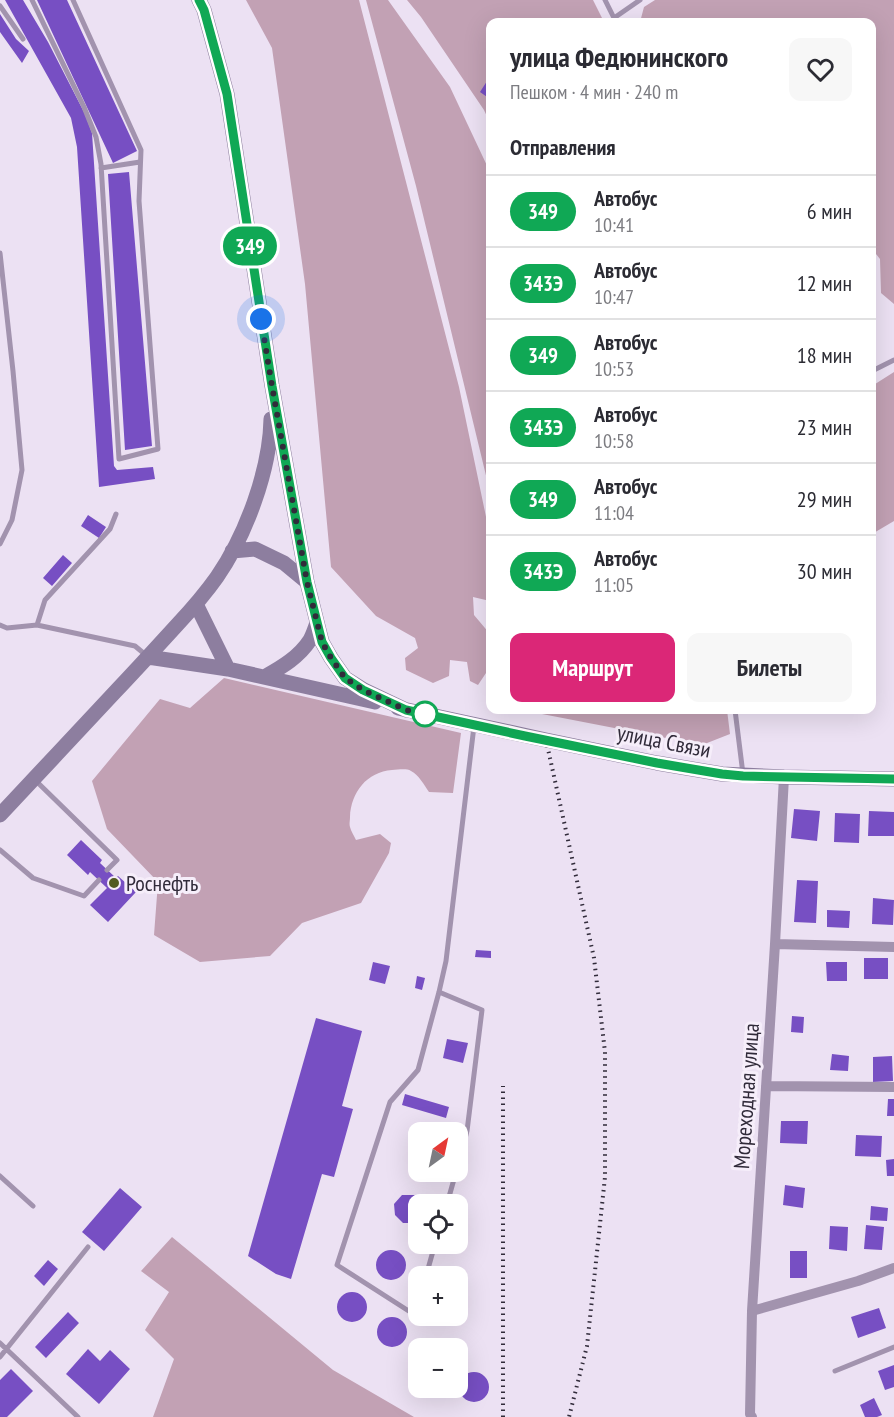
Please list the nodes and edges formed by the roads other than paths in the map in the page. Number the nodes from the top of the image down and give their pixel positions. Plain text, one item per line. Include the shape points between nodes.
1 (32, 0) edge
2 (73, 0) edge
3 (199, 0) edge
4 (605, 0) edge
5 (640, 0) edge
6 (0, 6) edge
7 (614, 18) edge
8 (618, 18) edge
9 (22, 39) dead end
10 (140, 162) junction
11 (101, 168) junction
12 (0, 253) edge
13 (894, 360) edge
14 (876, 369) edge
15 (272, 386) junction
16 (116, 514) dead end
17 (0, 544) edge
18 (232, 551) junction
19 (307, 582) junction
20 (196, 604) junction
21 (317, 622) junction
22 (0, 625) edge
23 (36, 625) junction
24 (148, 657) junction
25 (228, 669) junction
26 (266, 676) junction
27 (406, 710) junction
28 (735, 714) edge
29 (474, 725) junction
30 (743, 776) junction
31 (784, 777) junction
32 (33, 779) junction
33 (894, 779) edge
34 (0, 815) edge
35 (0, 850) edge
36 (107, 870) dead end
37 (99, 880) dead end
38 (775, 944) junction
39 (894, 947) edge
40 (439, 992) junction
41 (766, 1086) junction
42 (894, 1087) edge
43 (468, 1123) edge
44 (0, 1176) edge
45 (33, 1206) dead end
46 (88, 1247) dead end
47 (894, 1268) edge
48 (408, 1310) edge
49 (752, 1311) junction
50 (0, 1343) edge
51 (894, 1347) edge
52 (7, 1350) junction
53 (0, 1357) edge
54 (835, 1371) dead end
55 (78, 1417) edge
56 (752, 1417) edge

1 - 11 lane via 84,107 96,137
2 - 10 lane via 141,150
3 - 15 main road via 227,94
4 - 7 lane
5 - 8 lane
6 - 9 lane
10 - 11 lane
10 - 11 lane via 139,201 158,449 119,459
12 - 17 lane via 22,470 12,520
13 - 14 lane
15 - 18 main road via 270,439 263,473
15 - 19 main road
16 - 23 lane via 110,529 45,600
18 - 19 main road via 255,549 284,562
18 - 20 main road
19 - 21 main road
20 - 24 main road
20 - 25 main road
21 - 26 main road via 300,652
21 - 27 main road via 322,642 345,678
22 - 23 lane
23 - 24 lane via 135,646
24 - 25 main road, улица Связи
24 - 32 main road
25 - 26 main road, улица Связи
26 - 27 main road, улица Связи
27 - 29 main road, улица Связи
28 - 30 lane
29 - 30 main road, улица Связи via 657,763
29 - 40 lane
30 - 31 main road, улица Связи
31 - 33 main road, улица Связи
31 - 38 street, Мореходная улица
32 - 34 main road
32 - 36 lane via 117,860
35 - 37 lane via 33,878 84,896
38 - 39 street
38 - 41 street, Мореходная улица
40 - 43 lane via 482,1010
40 - 48 lane via 418,1070 390,1102 338,1265
41 - 42 street
41 - 49 street, Мореходная улица
44 - 45 lane
46 - 52 lane
47 - 49 street
49 - 56 street, Мореходная улица
50 - 52 lane
51 - 54 lane
52 - 53 lane
52 - 55 lane

